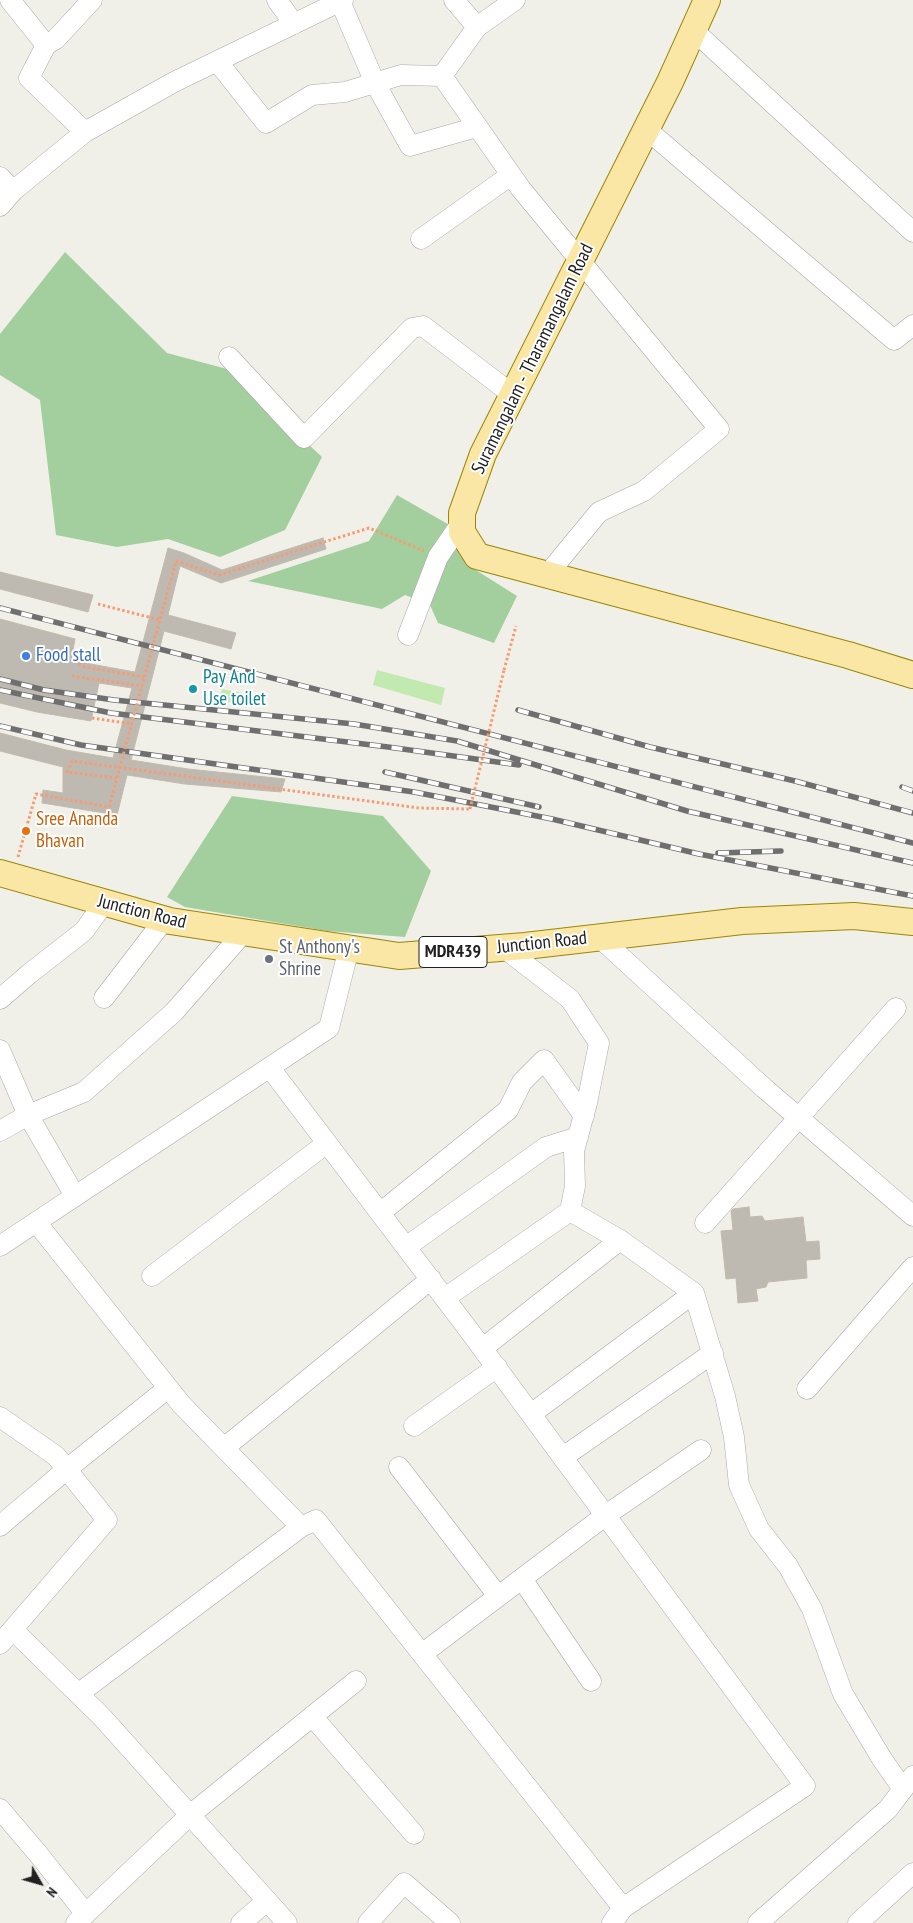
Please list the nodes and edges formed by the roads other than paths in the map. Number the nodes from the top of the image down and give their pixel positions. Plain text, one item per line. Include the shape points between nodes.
1 (10, 0) edge
2 (92, 0) edge
3 (276, 0) edge
4 (454, 0) edge
5 (515, 0) edge
6 (707, 0) edge
7 (342, 1) edge
8 (294, 24) junction
9 (477, 27) junction
10 (693, 30) junction
11 (46, 45) junction
12 (217, 61) junction
13 (442, 76) junction
14 (375, 83) junction
15 (478, 127) junction
16 (646, 129) junction
17 (85, 132) junction
18 (511, 175) junction
19 (6, 184) edge
20 (0, 206) edge
21 (913, 232) edge
22 (421, 238) dead end
23 (580, 260) junction
24 (913, 324) edge
25 (229, 357) dead end
26 (512, 395) junction
27 (462, 522) junction
28 (547, 575) junction
29 (408, 635) dead end
30 (913, 675) edge
31 (6, 875) edge
32 (104, 903) junction
33 (164, 920) junction
34 (913, 922) edge
35 (244, 932) junction
36 (599, 937) junction
37 (349, 948) junction
38 (504, 948) junction
39 (104, 998) dead end
40 (0, 1000) edge
41 (896, 1008) dead end
42 (0, 1050) edge
43 (270, 1068) junction
44 (28, 1115) junction
45 (584, 1116) junction
46 (797, 1117) junction
47 (0, 1131) edge
48 (578, 1137) junction
49 (327, 1143) junction
50 (75, 1196) junction
51 (570, 1211) junction
52 (380, 1213) junction
53 (913, 1216) edge
54 (36, 1222) junction
55 (705, 1223) dead end
56 (620, 1240) junction
57 (0, 1246) edge
58 (406, 1247) junction
59 (913, 1267) edge
60 (152, 1276) dead end
61 (431, 1279) junction
62 (694, 1292) junction
63 (445, 1298) junction
64 (483, 1348) junction
65 (713, 1354) junction
66 (497, 1368) junction
67 (168, 1388) junction
68 (807, 1389) dead end
69 (531, 1414) junction
70 (0, 1417) edge
71 (414, 1426) dead end
72 (224, 1448) junction
73 (701, 1450) dead end
74 (562, 1457) junction
75 (400, 1467) dead end
76 (66, 1469) junction
77 (606, 1515) junction
78 (0, 1526) edge
79 (301, 1527) junction
80 (522, 1578) junction
81 (498, 1596) junction
82 (6, 1637) edge
83 (422, 1654) junction
84 (356, 1681) dead end
85 (591, 1681) dead end
86 (78, 1694) junction
87 (312, 1716) junction
88 (908, 1782) edge
89 (0, 1809) edge
90 (190, 1815) junction
91 (414, 1834) dead end
92 (913, 1873) edge
93 (267, 1900) junction
94 (617, 1916) edge
95 (81, 1919) edge
96 (241, 1923) edge
97 (287, 1923) edge
98 (368, 1923) edge
99 (450, 1923) edge
100 (758, 1923) edge
101 (858, 1923) edge

1 - 11 street
2 - 11 street via 56,39
3 - 8 street
4 - 9 street
5 - 9 street
6 - 10 main road, Suramangalam - Tharamangalam Road
7 - 8 street
7 - 14 street
8 - 12 street
9 - 13 street
10 - 16 main road, Suramangalam - Tharamangalam Road
10 - 21 street
11 - 17 street via 29,78
12 - 14 street via 266,123 312,95 345,92
12 - 17 street
13 - 14 street via 401,74
13 - 15 street
14 - 15 street via 410,146
15 - 18 street
16 - 23 main road, Suramangalam - Tharamangalam Road
16 - 24 street via 894,340
17 - 19 street
18 - 22 street
18 - 23 street
19 - 20 street
23 - 26 main road, Suramangalam - Tharamangalam Road
23 - 28 street via 719,429 644,492 599,512
25 - 26 street via 304,438 412,328 423,326
26 - 27 main road, Suramangalam - Tharamangalam Road via 483,454 462,513
27 - 28 main road via 462,532 477,556
27 - 29 street via 438,557
28 - 30 main road
31 - 32 main road, Junction Road / MDR439
32 - 33 main road, Junction Road / MDR439
32 - 40 street via 84,931
33 - 35 main road, Junction Road / MDR439
33 - 39 street
34 - 36 main road, Junction Road / MDR439 via 854,916 742,921
35 - 37 main road, Junction Road / MDR439
35 - 44 street via 174,1012 84,1092
36 - 38 main road, Junction Road / MDR439
36 - 46 street
37 - 38 main road, Junction Road / MDR439 via 399,956
37 - 43 street via 329,1028
38 - 45 street via 570,999 598,1043
41 - 46 street
42 - 44 street
43 - 49 street
43 - 50 street
44 - 47 street
44 - 50 street
45 - 48 street
45 - 52 street via 544,1060 522,1082 508,1110
46 - 53 street
46 - 55 street
48 - 51 street
48 - 58 street via 546,1147
49 - 52 street
49 - 60 street
50 - 54 street
51 - 56 street
51 - 63 street
52 - 58 street
54 - 57 street
54 - 67 street
56 - 62 street
56 - 64 street
58 - 61 street
59 - 68 street
61 - 63 street
61 - 72 street
62 - 65 street
62 - 69 street
63 - 64 street
64 - 66 street
65 - 74 street
65 - 88 street via 734,1437 739,1485 759,1529 788,1566 812,1610 843,1694 882,1759
66 - 69 street
66 - 71 street
67 - 72 street
67 - 76 street
69 - 74 street
70 - 76 street via 56,1456
72 - 79 street
73 - 77 street
74 - 77 street
75 - 81 street
76 - 78 street
76 - 82 street via 107,1520
77 - 80 street
77 - 94 street via 805,1786
79 - 83 street via 316,1520
79 - 86 street
80 - 81 street
80 - 85 street
81 - 83 street
82 - 86 street
83 - 94 street
84 - 87 street
86 - 90 street
87 - 90 street
87 - 91 street
88 - 100 street via 888,1809
89 - 95 street via 39,1854
90 - 93 street
90 - 95 street
92 - 101 street
93 - 96 street
93 - 97 street
98 - 99 street via 404,1883

